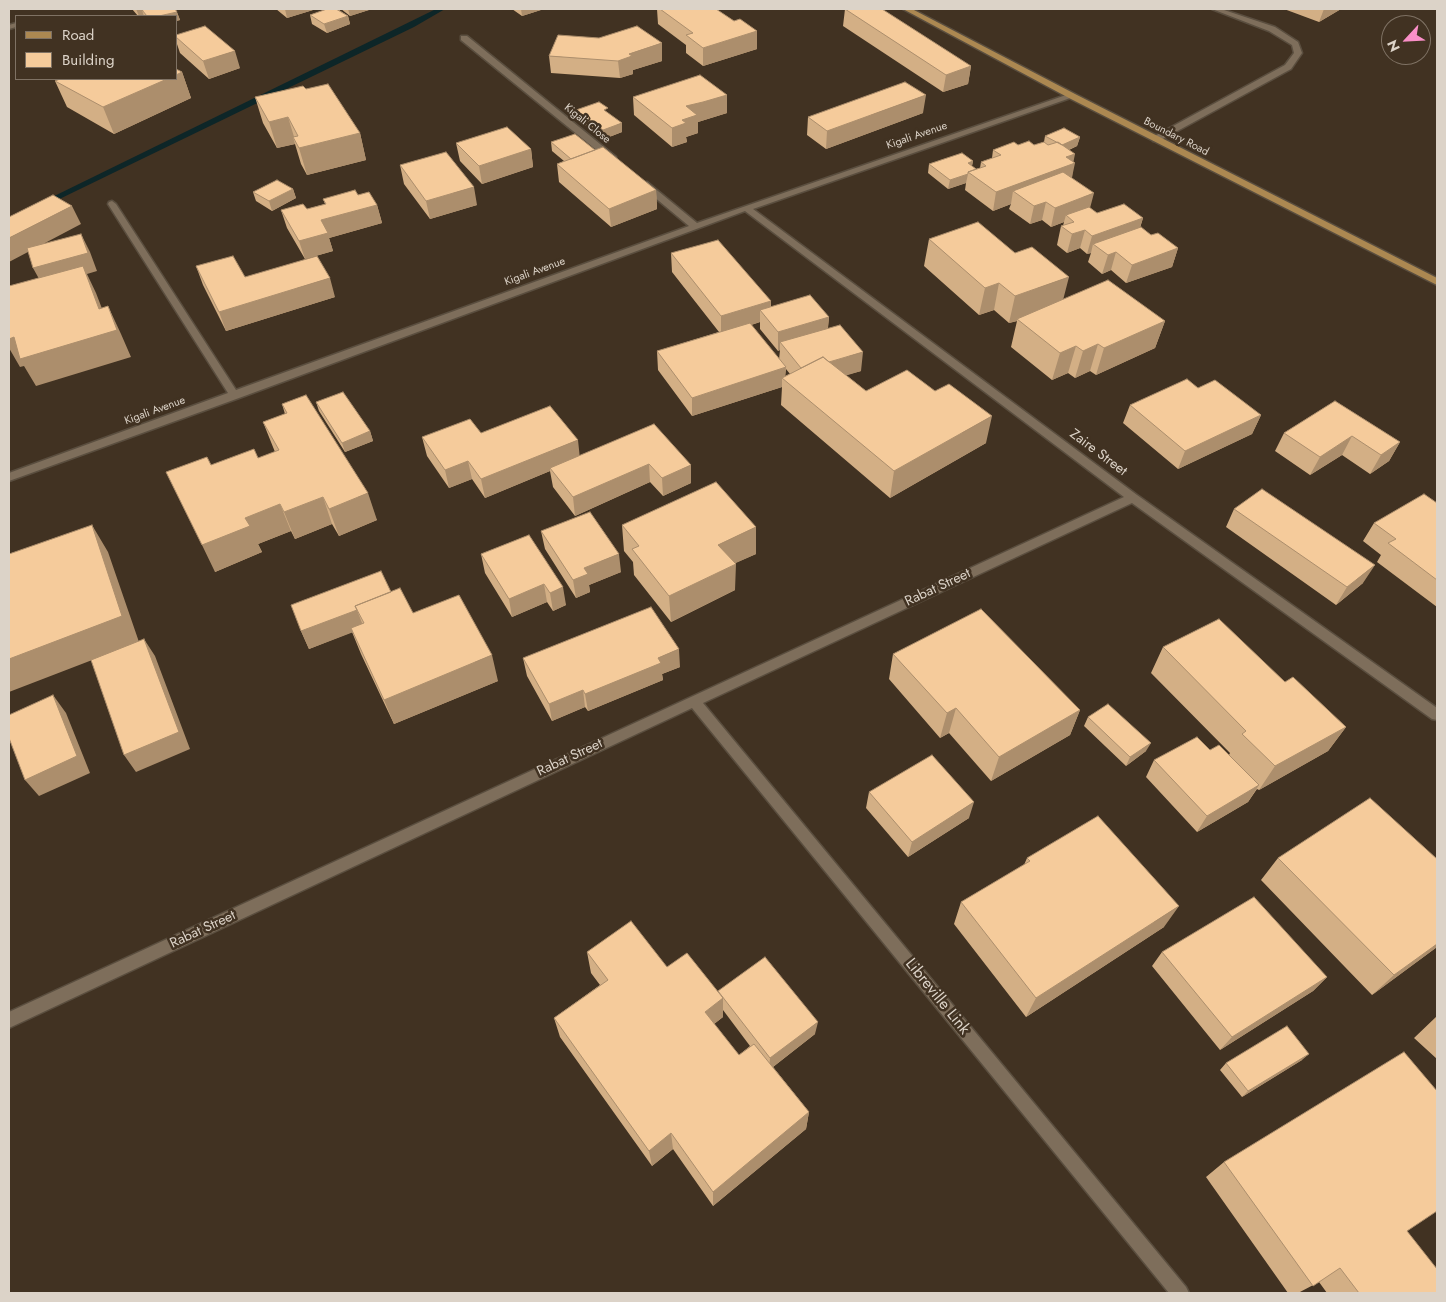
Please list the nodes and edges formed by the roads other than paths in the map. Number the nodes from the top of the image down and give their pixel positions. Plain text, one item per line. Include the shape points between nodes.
1 (907, 9) edge
2 (1215, 9) edge
3 (464, 38) dead end
4 (1072, 96) junction
5 (1156, 139) junction
6 (619, 164) edge
7 (634, 176) edge
8 (112, 204) dead end
9 (746, 208) junction
10 (696, 227) junction
11 (1437, 282) edge
12 (235, 396) junction
13 (9, 478) edge
14 (1133, 498) junction
15 (694, 700) junction
16 (1437, 715) edge
17 (9, 1020) edge
18 (1180, 1293) edge

1 - 4 main road, Boundary Road
2 - 5 street via 1272,29 1295,44 1298,53 1288,67
3 - 6 street, Kigali Close
4 - 5 main road, Boundary Road
4 - 9 street, Kigali Avenue
5 - 11 main road, Boundary Road
7 - 10 street
8 - 12 street
9 - 10 street, Kigali Avenue
9 - 14 street, Zaire Street
10 - 12 street, Kigali Avenue
12 - 13 street, Kigali Avenue
14 - 15 street, Rabat Street
14 - 16 street, Zaire Street
15 - 17 street, Rabat Street
15 - 18 street, Libreville Link

